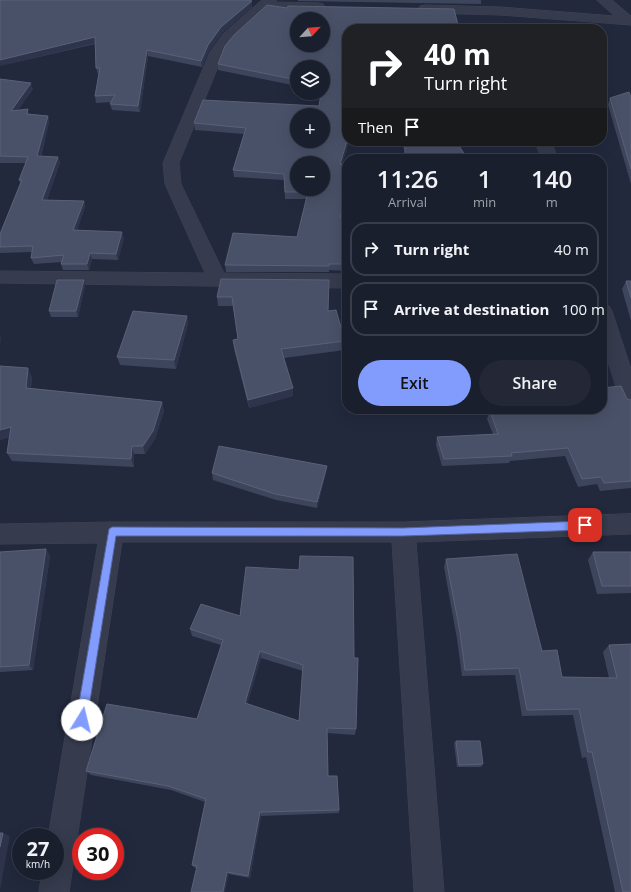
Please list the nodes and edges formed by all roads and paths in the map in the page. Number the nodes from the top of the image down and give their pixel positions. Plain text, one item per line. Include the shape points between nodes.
1 (604, 0) edge
2 (267, 3) edge
3 (327, 7) edge
4 (414, 9) edge
5 (630, 21) edge
6 (0, 277) edge
7 (217, 279) junction
8 (342, 281) edge
9 (607, 326) edge
10 (631, 400) edge
11 (631, 524) edge
12 (112, 532) junction
13 (403, 532) junction
14 (0, 534) edge
15 (54, 892) edge
16 (429, 892) edge

1 - 5 street
2 - 3 street
2 - 7 street via 228,37 217,52 171,163 173,184
4 - 5 street via 500,11
6 - 7 street
7 - 8 street
9 - 10 street
11 - 13 street
12 - 13 street
12 - 14 street
12 - 15 street
13 - 16 street

